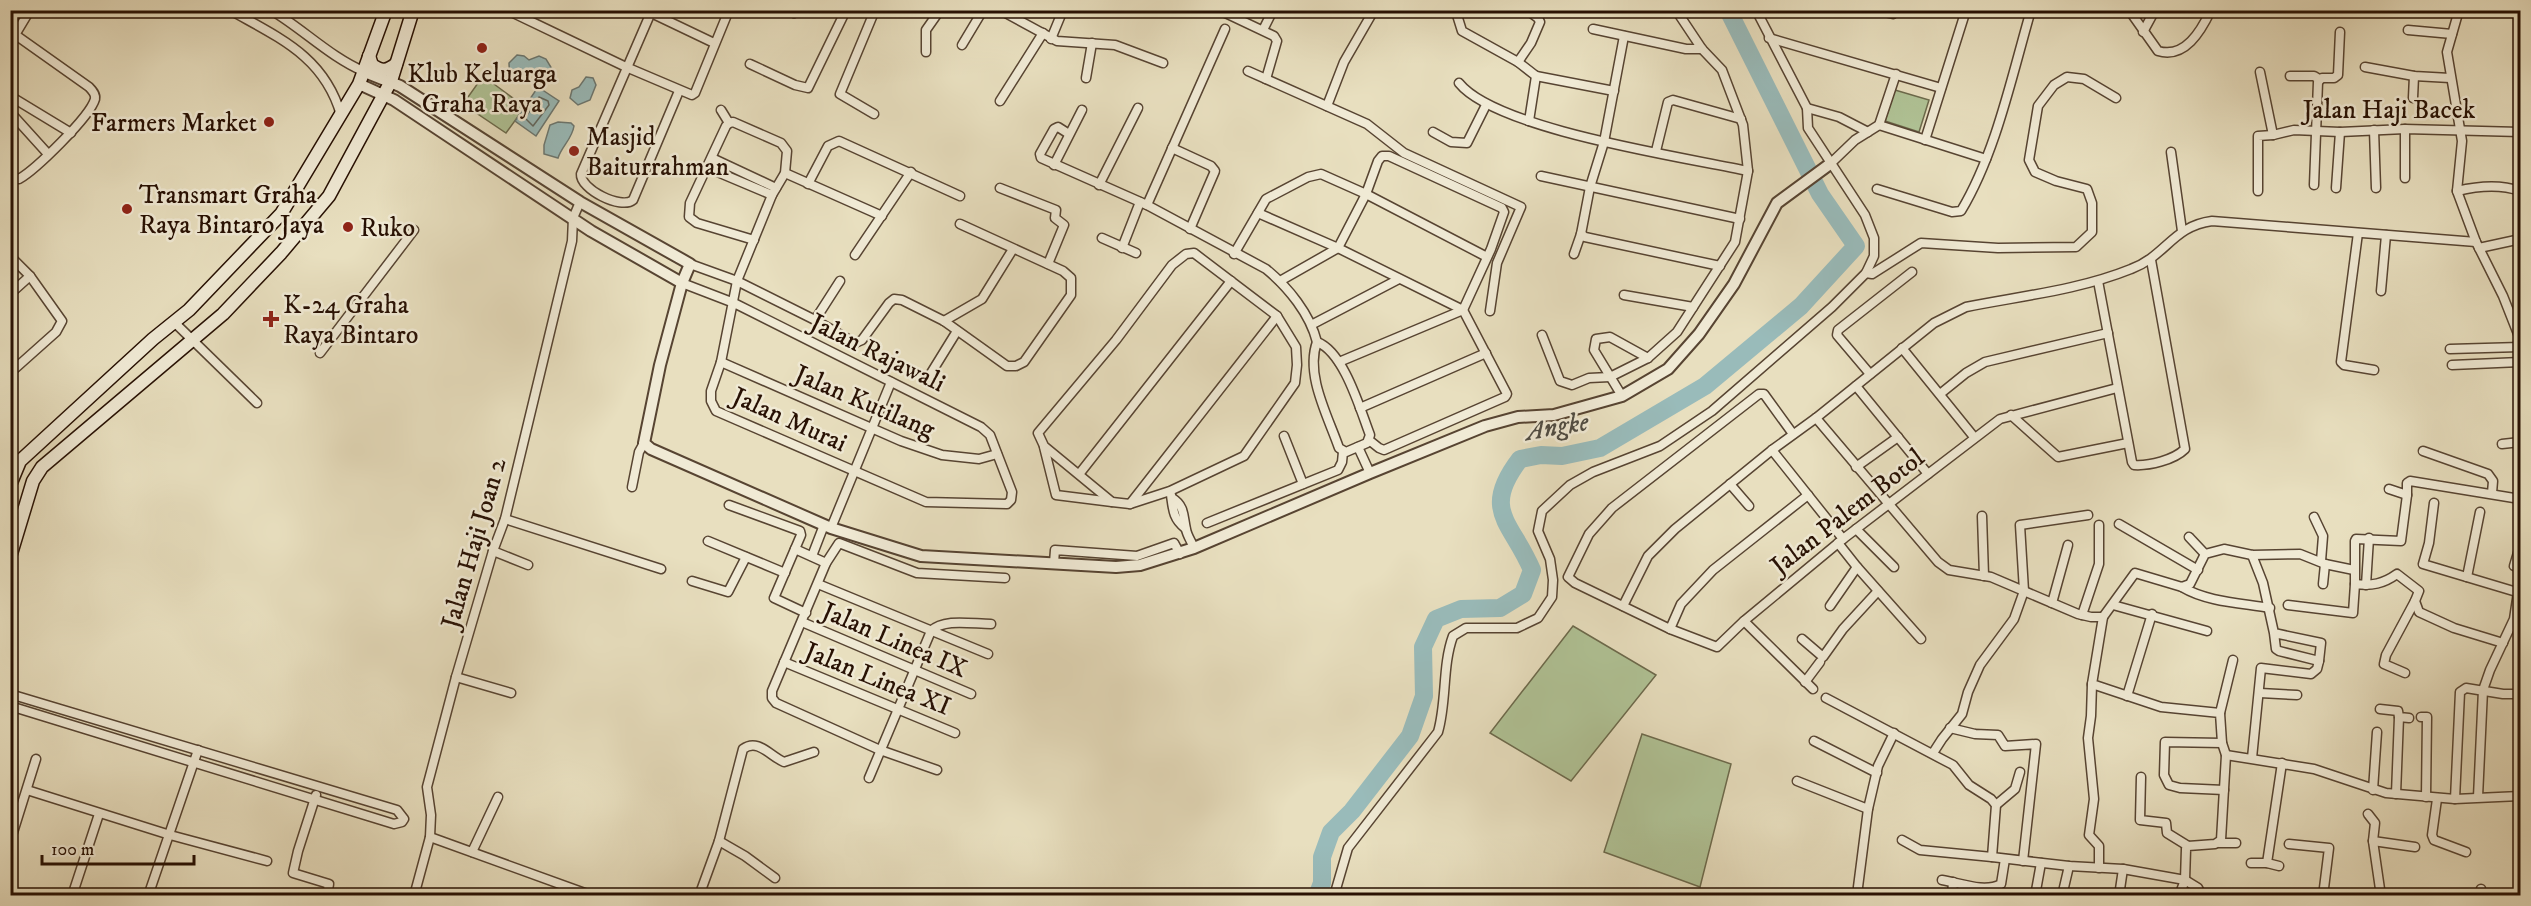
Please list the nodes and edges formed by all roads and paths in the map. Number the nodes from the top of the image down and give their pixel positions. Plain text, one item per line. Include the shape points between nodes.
1 (13, 10) edge
2 (30, 10) edge
3 (230, 10) edge
4 (271, 10) edge
5 (386, 10) edge
6 (413, 10) edge
7 (507, 10) edge
8 (729, 10) edge
9 (790, 10) edge
10 (798, 10) edge
11 (846, 10) edge
12 (875, 10) edge
13 (940, 10) edge
14 (983, 10) edge
15 (1000, 10) edge
16 (1063, 10) edge
17 (1220, 10) edge
18 (1272, 10) edge
19 (1374, 10) edge
20 (1459, 10) edge
21 (1527, 10) edge
22 (1676, 10) edge
23 (1756, 10) edge
24 (1875, 10) edge
25 (1896, 10) edge
26 (1966, 10) edge
27 (2031, 10) edge
28 (2129, 10) edge
29 (2155, 10) edge
30 (2211, 10) edge
31 (2459, 10) edge
32 (650, 11) edge
33 (10, 14) edge
34 (1225, 29) dead end
35 (1593, 29) dead end
36 (1263, 30) junction
37 (2408, 30) dead end
38 (2144, 32) junction
39 (2340, 32) dead end
40 (13, 33) edge
41 (1043, 33) junction
42 (2452, 34) junction
43 (1624, 36) junction
44 (1769, 38) junction
45 (1051, 39) junction
46 (714, 43) junction
47 (1092, 43) junction
48 (962, 45) dead end
49 (1702, 49) junction
50 (926, 52) dead end
51 (369, 56) junction
52 (1518, 62) junction
53 (1163, 63) dead end
54 (396, 64) junction
55 (750, 64) dead end
56 (2365, 67) dead end
57 (626, 68) junction
58 (1248, 71) dead end
59 (2260, 72) dead end
60 (1896, 75) junction
61 (1536, 76) junction
62 (2290, 76) dead end
63 (2414, 76) junction
64 (362, 78) junction
65 (1086, 78) dead end
66 (2450, 78) junction
67 (1266, 79) junction
68 (2319, 79) junction
69 (391, 81) junction
70 (1459, 83) dead end
71 (1941, 88) junction
72 (679, 91) junction
73 (1614, 91) junction
74 (383, 95) junction
75 (10, 96) edge
76 (2116, 98) dead end
77 (2413, 98) dead end
78 (1000, 102) dead end
79 (1485, 105) junction
80 (1327, 106) junction
81 (1138, 108) dead end
82 (1807, 108) junction
83 (720, 110) dead end
84 (1082, 110) dead end
85 (10, 112) edge
86 (874, 114) dead end
87 (340, 115) junction
88 (1741, 119) junction
89 (1529, 121) junction
90 (729, 123) junction
91 (1880, 125) junction
92 (2405, 129) junction
93 (2374, 130) junction
94 (2461, 130) junction
95 (2317, 131) junction
96 (1434, 132) dead end
97 (1868, 132) junction
98 (2340, 132) junction
99 (2520, 132) edge
100 (71, 133) junction
101 (1070, 134) junction
102 (2273, 135) junction
103 (1925, 140) junction
104 (1604, 142) junction
105 (1173, 148) junction
106 (1656, 151) junction
107 (2171, 152) dead end
108 (48, 154) junction
109 (712, 158) junction
110 (1986, 159) junction
111 (1054, 165) junction
112 (1827, 166) junction
113 (708, 168) junction
114 (1748, 171) junction
115 (911, 172) junction
116 (785, 173) junction
117 (1541, 176) dead end
118 (10, 177) edge
119 (2405, 178) dead end
120 (808, 184) junction
121 (1099, 184) junction
122 (2314, 185) dead end
123 (1590, 187) junction
124 (1000, 188) dead end
125 (2336, 188) dead end
126 (2376, 188) dead end
127 (1877, 189) dead end
128 (2258, 191) dead end
129 (2457, 191) junction
130 (2520, 191) edge
131 (774, 192) junction
132 (1366, 194) junction
133 (960, 196) dead end
134 (579, 202) junction
135 (1144, 204) junction
136 (1258, 213) junction
137 (882, 216) junction
138 (573, 218) junction
139 (1740, 219) junction
140 (960, 224) dead end
141 (1190, 229) junction
142 (414, 230) dead end
143 (2182, 231) junction
144 (2358, 233) junction
145 (1581, 234) junction
146 (2386, 235) junction
147 (1102, 238) dead end
148 (754, 240) junction
149 (2516, 240) dead end
150 (2478, 245) junction
151 (1122, 248) junction
152 (1338, 248) junction
153 (1012, 249) junction
154 (1136, 253) dead end
155 (1234, 254) junction
156 (1575, 254) dead end
157 (855, 255) dead end
158 (10, 256) edge
159 (1487, 257) junction
160 (2151, 261) junction
161 (690, 264) junction
162 (1048, 264) junction
163 (1720, 266) junction
164 (1912, 272) dead end
165 (1866, 273) junction
166 (30, 276) junction
167 (1399, 279) junction
168 (737, 281) junction
169 (840, 281) dead end
170 (1231, 281) junction
171 (1280, 281) junction
172 (2098, 281) junction
173 (682, 283) junction
174 (2381, 291) dead end
175 (10, 294) edge
176 (1624, 295) dead end
177 (734, 303) junction
178 (1693, 307) junction
179 (1463, 310) junction
180 (1490, 311) dead end
181 (1276, 316) junction
182 (815, 320) junction
183 (944, 321) junction
184 (174, 322) junction
185 (1313, 324) junction
186 (957, 331) junction
187 (2108, 333) junction
188 (1542, 335) dead end
189 (192, 339) junction
190 (2520, 339) edge
191 (1317, 342) junction
192 (2520, 347) edge
193 (1902, 348) junction
194 (2450, 349) dead end
195 (320, 353) dead end
196 (1486, 353) junction
197 (1648, 358) junction
198 (721, 362) junction
199 (1339, 362) junction
200 (2520, 363) edge
201 (2452, 365) dead end
202 (2374, 370) dead end
203 (10, 373) edge
204 (1870, 374) junction
205 (1610, 376) junction
206 (928, 378) dead end
207 (891, 382) junction
208 (1856, 386) junction
209 (2117, 388) junction
210 (1940, 394) junction
211 (1622, 396) junction
212 (257, 403) dead end
213 (1360, 408) junction
214 (2011, 415) junction
215 (1816, 418) junction
216 (873, 428) junction
217 (1793, 434) junction
218 (1284, 436) dead end
219 (1898, 437) junction
220 (1974, 437) junction
221 (1369, 440) junction
222 (2520, 442) edge
223 (644, 443) junction
224 (2128, 443) junction
225 (2502, 444) dead end
226 (1044, 446) junction
227 (1358, 447) junction
228 (1772, 450) junction
229 (2423, 451) dead end
230 (1342, 452) junction
231 (997, 454) junction
232 (1856, 467) junction
233 (855, 471) junction
234 (1370, 473) junction
235 (1080, 474) junction
236 (1928, 474) junction
237 (1303, 484) junction
238 (1730, 484) junction
239 (10, 485) edge
240 (632, 487) dead end
241 (2389, 489) dead end
242 (2492, 493) junction
243 (1171, 494) junction
244 (1808, 495) junction
245 (2408, 495) junction
246 (2520, 499) edge
247 (1011, 500) joint
248 (1112, 502) junction
249 (2434, 503) dead end
250 (1130, 504) junction
251 (729, 505) dead end
252 (1749, 506) dead end
253 (1888, 506) junction
254 (2481, 512) dead end
255 (2088, 515) dead end
256 (1982, 516) dead end
257 (2314, 517) dead end
258 (505, 519) junction
259 (1207, 523) dead end
260 (2100, 525) dead end
261 (2119, 525) dead end
262 (827, 526) junction
263 (1856, 529) junction
264 (2189, 537) dead end
265 (2369, 538) junction
266 (1840, 541) junction
267 (708, 542) dead end
268 (2068, 545) dead end
269 (2520, 546) edge
270 (1194, 548) junction
271 (795, 549) junction
272 (493, 551) junction
273 (2205, 554) junction
274 (2252, 555) junction
275 (746, 556) junction
276 (812, 556) junction
277 (10, 557) edge
278 (826, 563) junction
279 (2323, 563) junction
280 (528, 565) dead end
281 (2514, 566) dead end
282 (1857, 567) junction
283 (1894, 567) dead end
284 (661, 569) dead end
285 (2198, 570) junction
286 (2354, 570) junction
287 (785, 573) junction
288 (1984, 576) junction
289 (2467, 577) junction
290 (1005, 578) dead end
291 (692, 581) dead end
292 (818, 584) junction
293 (2323, 584) dead end
294 (2355, 584) junction
295 (2366, 585) junction
296 (2182, 587) junction
297 (1878, 591) junction
298 (2024, 591) junction
299 (2519, 592) edge
300 (2415, 601) junction
301 (2052, 603) junction
302 (2113, 605) junction
303 (2288, 605) dead end
304 (1623, 606) junction
305 (1830, 606) dead end
306 (2270, 608) junction
307 (806, 613) junction
308 (2152, 614) junction
309 (2082, 615) junction
310 (2103, 616) junction
311 (2517, 619) edge
312 (1744, 621) junction
313 (802, 622) junction
314 (991, 624) dead end
315 (1670, 629) junction
316 (2207, 631) dead end
317 (931, 632) junction
318 (2274, 633) junction
319 (1802, 639) dead end
320 (1921, 639) dead end
321 (2503, 643) junction
322 (988, 654) dead end
323 (2233, 660) dead end
324 (2319, 661) junction
325 (784, 662) junction
326 (1820, 662) dead end
327 (914, 671) junction
328 (2405, 673) dead end
329 (456, 677) junction
330 (1805, 682) junction
331 (2092, 684) junction
332 (1813, 688) dead end
333 (2483, 690) junction
334 (511, 693) dead end
335 (2260, 693) junction
336 (10, 694) edge
337 (971, 694) dead end
338 (2520, 694) edge
339 (2297, 695) dead end
340 (2127, 696) junction
341 (1826, 698) dead end
342 (10, 706) edge
343 (898, 709) junction
344 (2380, 710) dead end
345 (2220, 713) junction
346 (2399, 717) junction
347 (2421, 717) dead end
348 (2409, 718) dead end
349 (1950, 728) junction
350 (2377, 732) dead end
351 (955, 733) dead end
352 (1894, 733) junction
353 (1814, 741) dead end
354 (2222, 743) junction
355 (198, 750) junction
356 (880, 750) junction
357 (814, 752) dead end
358 (1934, 753) junction
359 (2226, 755) junction
360 (2252, 758) junction
361 (36, 759) dead end
362 (195, 763) junction
363 (2282, 764) junction
364 (936, 770) dead end
365 (2020, 772) dead end
366 (1877, 773) junction
367 (2141, 777) dead end
368 (868, 778) dead end
369 (1797, 781) dead end
370 (319, 787) junction
371 (27, 790) junction
372 (2224, 790) junction
373 (2373, 790) junction
374 (2396, 794) junction
375 (2520, 796) edge
376 (498, 797) dead end
377 (2426, 797) junction
378 (2478, 797) junction
379 (2437, 799) junction
380 (2456, 799) junction
381 (315, 800) junction
382 (1996, 805) junction
383 (1868, 809) junction
384 (99, 814) junction
385 (2368, 814) dead end
386 (170, 836) junction
387 (430, 837) junction
388 (1902, 840) dead end
389 (719, 841) junction
390 (10, 842) edge
391 (2373, 842) junction
392 (2220, 843) junction
393 (2236, 843) dead end
394 (2289, 843) dead end
395 (2188, 846) junction
396 (2415, 847) dead end
397 (472, 852) junction
398 (2466, 852) dead end
399 (1992, 857) junction
400 (2005, 859) junction
401 (267, 861) dead end
402 (2023, 861) junction
403 (2041, 863) junction
404 (2251, 863) dead end
405 (2267, 863) junction
406 (2069, 866) junction
407 (2279, 866) dead end
408 (2099, 868) junction
409 (2123, 869) junction
410 (775, 878) dead end
411 (1942, 880) dead end
412 (2185, 880) junction
413 (1953, 882) junction
414 (72, 896) edge
415 (148, 896) edge
416 (327, 896) edge
417 (414, 896) edge
418 (593, 896) edge
419 (699, 896) edge
420 (1334, 896) edge
421 (1859, 896) edge
422 (1952, 896) edge
423 (2035, 896) edge
424 (2062, 896) edge
425 (2119, 896) edge
426 (2179, 896) edge
427 (2202, 896) edge
428 (2323, 896) edge
429 (2381, 896) edge

1 - 33 street
2 - 40 street
3 - 87 street via 289,44 324,76
4 - 64 street
5 - 51 main road
6 - 54 main road
7 - 57 street
8 - 46 street
9 - 10 street
11 - 55 street via 808,88
12 - 86 street via 840,94
13 - 50 street via 926,30
14 - 48 street
15 - 41 street
16 - 45 street
17 - 36 street
18 - 36 street
19 - 80 street via 1344,62
20 - 52 street via 1462,31
21 - 52 street via 1540,22
22 - 49 street
23 - 44 street
24 - 25 street via 1886,14
26 - 71 street
27 - 110 street
28 - 38 street
29 - 38 street
30 - 38 street via 2196,38 2173,51 2158,51
31 - 42 street
32 - 46 street
32 - 57 street
34 - 105 street
35 - 43 street
36 - 67 street via 1277,41
37 - 42 street
39 - 68 street via 2338,75
40 - 100 street via 94,92 95,99
41 - 45 street
41 - 78 street
42 - 66 street via 2447,52
43 - 49 street
43 - 73 street
44 - 60 street
44 - 82 street
45 - 47 street
46 - 72 street via 695,93
47 - 53 street via 1115,45
47 - 65 street
49 - 88 street via 1722,70
51 - 54 main road via 372,65 380,70 389,70
51 - 64 main road
52 - 61 street
54 - 69 main road
56 - 63 street
57 - 72 street
57 - 72 street via 580,174 584,183 600,195 622,204 633,200
58 - 67 street
59 - 102 street
60 - 71 street
60 - 91 street
61 - 73 street
61 - 89 street
62 - 68 street
63 - 66 street
63 - 77 street
64 - 69 street
64 - 74 street
64 - 87 main road
66 - 94 street
67 - 80 street
68 - 95 street
69 - 74 main road
69 - 134 street
70 - 79 street
71 - 103 street
73 - 104 street
74 - 138 street
74 - 189 main road via 329,196 281,254 223,314
75 - 100 street
76 - 165 street via 2084,79 2067,77 2054,85 2038,106 2030,159 2035,172 2087,189 2092,203 2092,232 2076,247 1998,248 1921,243 1872,274
79 - 89 street
79 - 96 street via 1467,143 1451,142
80 - 180 street via 1367,124 1404,153 1521,207 1497,262
81 - 121 street
82 - 97 street via 1839,117
82 - 112 street via 1808,128
83 - 90 street
84 - 101 street
85 - 108 street
87 - 184 main road via 281,214
88 - 106 street via 1673,100 1668,102
88 - 114 street
89 - 104 street
90 - 109 street
90 - 116 street via 784,145
91 - 97 street
91 - 103 street
92 - 93 street, Jalan Haji Bacek
92 - 94 street, Jalan Haji Bacek
92 - 119 street
93 - 98 street, Jalan Haji Bacek
93 - 126 street
94 - 99 street, Jalan Haji Bacek
94 - 129 street
95 - 98 street, Jalan Haji Bacek
95 - 102 street, Jalan Haji Bacek via 2294,130
95 - 122 street
97 - 112 street
98 - 125 street
100 - 108 street
101 - 111 street
101 - 111 street via 1054,129 1040,156
102 - 128 street, Jalan Haji Bacek via 2258,136
103 - 110 street
104 - 106 street
104 - 123 street
105 - 135 street
105 - 141 street via 1211,166 1215,174
106 - 114 street
107 - 143 street
108 - 118 street via 29,174 19,179
109 - 113 street
109 - 131 street
110 - 127 street via 1977,185 1958,213
111 - 121 street
112 - 165 street via 1865,215 1874,238 1874,256
112 - 211 street via 1777,203 1734,284 1699,334 1668,369
113 - 131 street
113 - 148 street via 690,203 689,217
114 - 139 street
115 - 120 street via 839,141 828,146
115 - 133 street
115 - 137 street
116 - 120 street
116 - 131 street
117 - 123 street
120 - 137 street
121 - 135 street
123 - 139 street
123 - 145 street
124 - 162 street via 1056,210 1056,220 1064,225
129 - 130 street via 2496,186
129 - 150 street
131 - 148 street
132 - 136 street via 1321,174 1314,175 1266,200
132 - 152 street
132 - 159 street
132 - 159 street via 1378,160 1389,156 1503,210
134 - 138 street, Jalan Haji Joan 2
134 - 161 street
135 - 141 street
135 - 151 street
136 - 152 street
136 - 155 street
137 - 157 street
138 - 173 street
138 - 258 street, Jalan Haji Joan 2 via 572,241
139 - 163 street via 1736,242
140 - 153 street
141 - 155 street
142 - 195 street
143 - 144 street via 2196,223 2212,221
143 - 160 street
144 - 146 street
144 - 202 street via 2341,362
145 - 156 street
145 - 163 street
146 - 150 street
146 - 174 street
147 - 151 street
148 - 168 street
149 - 150 street
150 - 190 street
151 - 154 street
152 - 167 street
152 - 171 street
153 - 162 street
153 - 183 street via 982,299
155 - 171 street via 1266,269
158 - 166 street
159 - 179 street
160 - 172 street
160 - 224 street via 2185,449 2179,455 2134,465
161 - 168 street
161 - 173 street
162 - 186 street via 1071,278 1071,295 1020,365 1006,366
163 - 178 street
164 - 204 street via 1838,330
165 - 420 street via 1712,411 1660,446 1570,485 1542,511 1538,531 1550,559 1552,597 1538,618 1528,625 1466,628 1453,636 1438,732 1348,848
166 - 175 street
166 - 203 street via 62,321 56,332
167 - 179 street
167 - 185 street
168 - 177 street
168 - 182 street
169 - 182 street
170 - 181 street
170 - 226 street via 1194,253 1172,264 1116,340 1038,433
170 - 235 street
171 - 185 street
172 - 187 street
172 - 193 street via 1966,308 1934,323
173 - 177 street, Jalan Rajawali
173 - 223 street
176 - 178 street
177 - 198 street
177 - 207 street, Jalan Rajawali
178 - 197 street via 1677,332
179 - 196 street
179 - 199 street
181 - 243 street via 1296,347 1295,383 1244,456
181 - 250 street
182 - 183 street via 857,342 894,299
183 - 186 street
184 - 189 street
184 - 239 main road via 20,461
185 - 191 street
186 - 206 street
187 - 209 street
187 - 210 street via 1985,362
188 - 205 street via 1560,381 1572,385
189 - 212 street
189 - 277 main road via 42,467 33,481
191 - 199 street via 1326,345
191 - 230 street via 1313,354 1317,386
192 - 194 street
193 - 204 street
193 - 210 street
196 - 213 street
196 - 221 street via 1506,394 1503,399 1384,450
197 - 205 street
197 - 205 street via 1610,338 1596,339 1594,350
198 - 216 street, Jalan Kutilang
198 - 233 street, Jalan Murai via 711,391 716,411
199 - 213 street
200 - 201 street
204 - 208 street
205 - 211 street
207 - 216 street
207 - 231 street, Jalan Rajawali via 981,427 990,435
208 - 215 street
208 - 219 street
209 - 214 street, Jalan Palem Botol
209 - 224 street
210 - 220 street
211 - 234 street via 1554,415 1518,417 1485,426
213 - 221 street
214 - 220 street, Jalan Palem Botol
214 - 224 street via 2058,457
215 - 217 street
215 - 232 street
216 - 231 street, Jalan Kutilang via 942,455 980,459
216 - 233 street
217 - 228 street
217 - 304 street via 1764,394 1759,394 1612,508 1589,534 1568,577
218 - 237 street
219 - 232 street
219 - 236 street
220 - 236 street, Jalan Palem Botol
221 - 227 street
222 - 225 street
223 - 240 street
223 - 262 street
226 - 235 street
226 - 248 street via 1056,495
227 - 230 street
227 - 234 street
228 - 238 street
228 - 244 street
229 - 242 street via 2488,474 2493,481
230 - 237 street via 1338,470
231 - 247 street, Jalan Rajawali via 1012,492
232 - 253 street
233 - 247 street, Jalan Murai via 926,502 1007,504
233 - 262 street
234 - 270 street
235 - 248 street
236 - 253 street, Jalan Palem Botol
237 - 259 street
238 - 252 street
238 - 304 street via 1652,551
241 - 245 street
242 - 245 street via 2410,481
242 - 246 street
243 - 250 street
243 - 270 street via 1174,515
244 - 266 street
244 - 315 street via 1713,570 1681,604
245 - 265 street via 2401,541
248 - 250 street
249 - 289 street via 2423,564
251 - 271 street via 801,533
253 - 263 street, Jalan Palem Botol
253 - 288 street via 1938,562 1949,570
254 - 289 street
255 - 298 street via 2020,525
256 - 288 street
257 - 279 street via 2323,536
258 - 272 street, Jalan Haji Joan 2
258 - 284 street
260 - 309 street via 2099,564
261 - 285 street
262 - 270 street via 921,556 1116,567 1140,565
262 - 276 street
263 - 266 street, Jalan Palem Botol
263 - 283 street
264 - 273 street
265 - 286 street via 2356,539
265 - 295 street
266 - 282 street
266 - 312 street, Jalan Palem Botol
267 - 275 street
268 - 301 street
269 - 281 street
271 - 276 street
271 - 287 street
272 - 280 street
272 - 329 street, Jalan Haji Joan 2
273 - 274 street via 2224,549
273 - 285 street
274 - 279 street via 2300,554
274 - 306 street
275 - 287 street
275 - 291 street via 728,592
276 - 278 street
278 - 290 street via 839,543 916,573
278 - 292 street
279 - 286 street
279 - 293 street
282 - 297 street
282 - 305 street
285 - 296 street via 2190,584
286 - 294 street
287 - 307 street via 775,600
288 - 298 street
289 - 299 street
292 - 307 street
292 - 317 street
294 - 295 street
294 - 303 street via 2353,613
295 - 300 street via 2385,582 2397,574 2419,591
296 - 302 street via 2135,573
296 - 306 street via 2202,596
297 - 319 street via 1822,657
297 - 320 street
298 - 301 street
298 - 349 street via 2014,619 1980,665 1962,714
299 - 311 street
300 - 321 street via 2419,612
300 - 328 street via 2384,664
301 - 309 street
302 - 308 street
302 - 310 street
304 - 315 street
306 - 318 street
307 - 313 street
308 - 316 street
308 - 340 street
309 - 310 street
310 - 331 street
311 - 321 street
312 - 315 street, Jalan Palem Botol via 1715,647
312 - 330 street
313 - 325 street
313 - 327 street, Jalan Linea IX
314 - 317 street via 944,624
317 - 322 street
317 - 327 street
318 - 324 street via 2279,651
318 - 324 street via 2321,643
321 - 333 street
323 - 345 street
324 - 335 street via 2311,674 2261,668
325 - 343 street, Jalan Linea XI
325 - 356 street via 772,691 776,703
326 - 330 street
327 - 337 street, Jalan Linea IX
327 - 343 street
329 - 334 street
329 - 387 street, Jalan Haji Joan 2 via 428,788
330 - 332 street
331 - 340 street
331 - 408 street via 2088,738 2094,799 2089,835 2100,846
333 - 338 street
333 - 378 street
333 - 380 street via 2466,688 2460,692
335 - 339 street
335 - 360 street
336 - 355 street
340 - 345 street via 2161,707
341 - 352 street
342 - 362 street
343 - 351 street, Jalan Linea XI
343 - 356 street
344 - 346 street via 2398,711
345 - 354 street
346 - 348 street
346 - 374 street
347 - 377 street via 2427,717
349 - 358 street
349 - 402 street via 1998,735 2006,746 2036,744
350 - 373 street
352 - 358 street
352 - 366 street
353 - 366 street
354 - 359 street
354 - 372 street via 2165,742 2164,775 2169,785 2180,788
355 - 362 street
355 - 370 street
356 - 364 street
356 - 368 street
357 - 389 street via 784,762 756,745 743,749
358 - 382 street via 1953,765 1969,785
359 - 360 street
359 - 372 street
360 - 363 street
361 - 371 street
362 - 381 street
362 - 386 street
363 - 373 street via 2340,776
363 - 405 street
365 - 382 street via 2015,789
366 - 383 street
367 - 395 street via 2140,820 2165,822 2167,833
369 - 383 street
370 - 381 street
370 - 381 street via 399,811 404,819 394,824
371 - 384 street
371 - 390 street
372 - 392 street
373 - 374 street
374 - 377 street
375 - 378 street
376 - 397 street
377 - 379 street
378 - 380 street
379 - 380 street
379 - 398 street via 2434,840
381 - 416 street via 293,873 329,884
382 - 399 street
383 - 421 street
384 - 386 street
384 - 414 street
385 - 391 street via 2375,823
386 - 401 street
386 - 415 street
387 - 397 street
387 - 417 street, Jalan Haji Joan 2
388 - 399 street via 1920,850
389 - 410 street
389 - 419 street
391 - 396 street
391 - 429 street
392 - 393 street
392 - 395 street
394 - 428 street via 2329,848
395 - 412 street
397 - 418 street
399 - 400 street
400 - 402 street
400 - 413 street via 2001,884 1995,887
402 - 403 street
403 - 406 street
403 - 423 street
404 - 405 street
405 - 407 street
406 - 408 street
406 - 424 street
408 - 409 street
409 - 412 street
409 - 425 street
411 - 413 street
412 - 426 street
412 - 427 street via 2198,888
413 - 422 street

